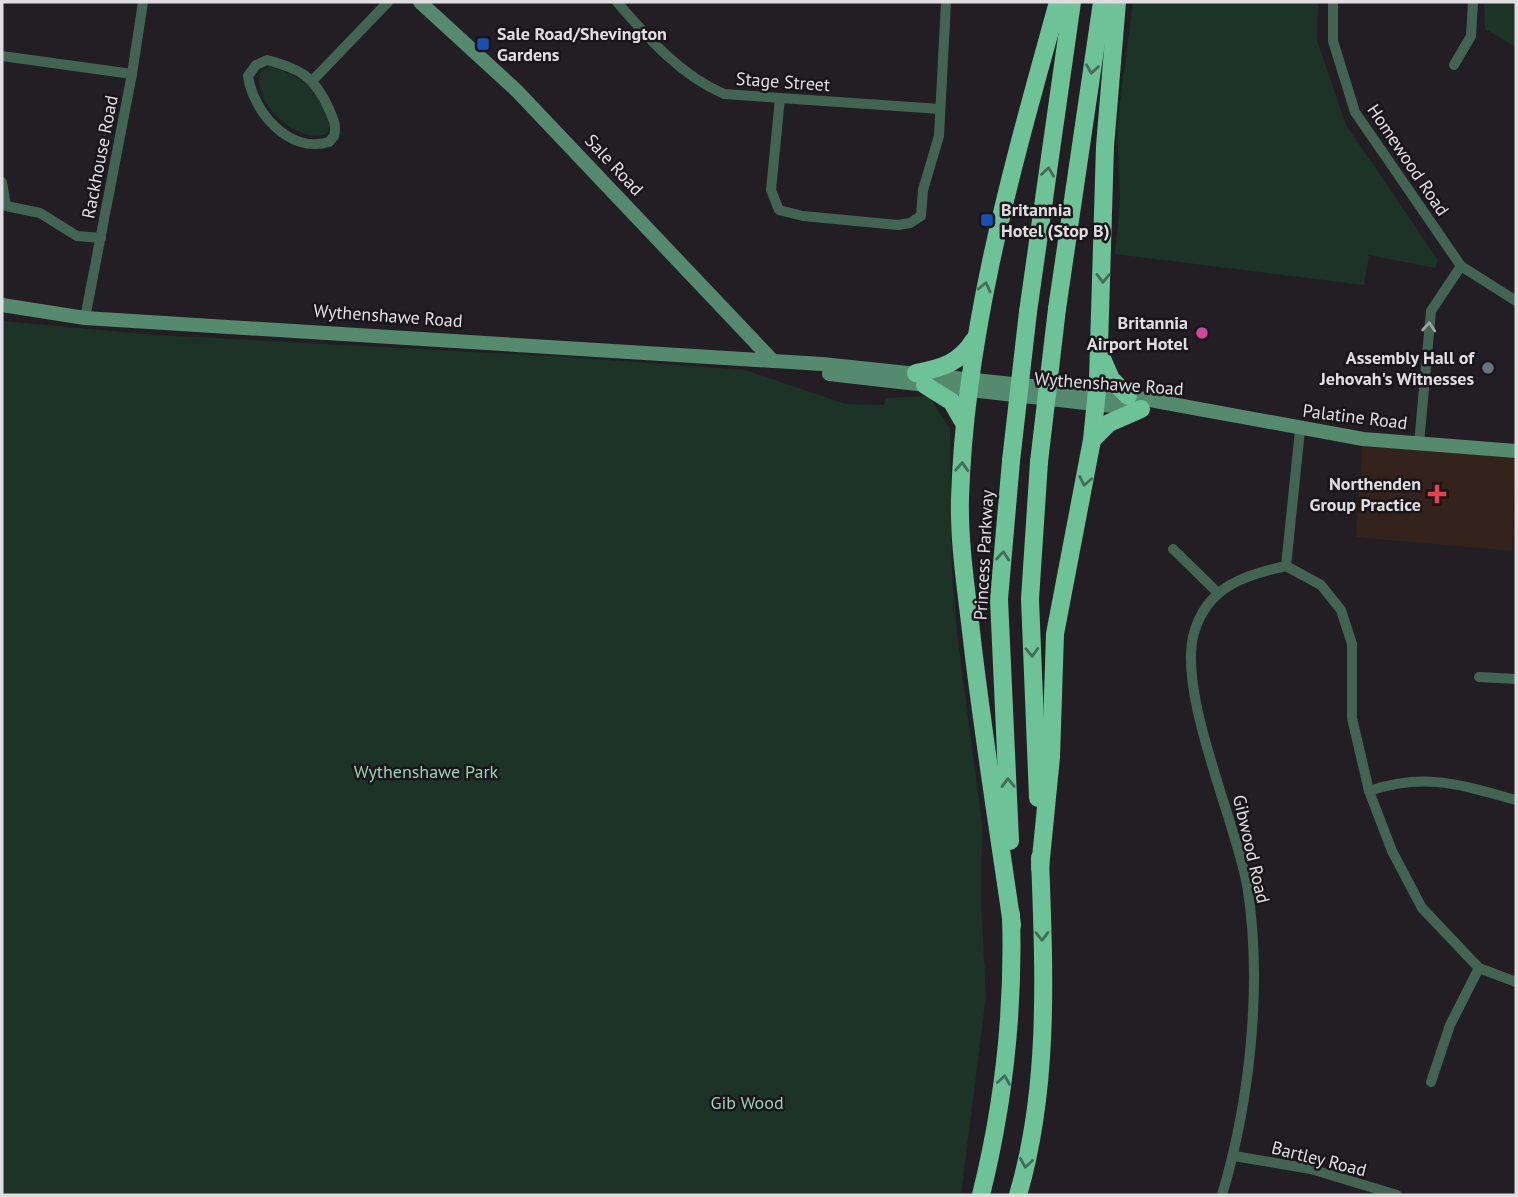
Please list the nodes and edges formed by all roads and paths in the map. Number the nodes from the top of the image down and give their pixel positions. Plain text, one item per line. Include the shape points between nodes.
1 (143, 2) edge
2 (388, 2) edge
3 (420, 2) edge
4 (617, 2) edge
5 (946, 2) edge
6 (1058, 2) edge
7 (1073, 2) edge
8 (1102, 2) edge
9 (1117, 2) edge
10 (1333, 2) edge
11 (1474, 2) edge
12 (2, 56) edge
13 (1454, 65) dead end
14 (132, 74) junction
15 (313, 80) junction
16 (780, 98) junction
17 (940, 108) junction
18 (2, 182) edge
19 (101, 238) junction
20 (1461, 266) junction
21 (1516, 301) edge
22 (2, 305) edge
23 (85, 318) junction
24 (976, 336) junction
25 (1100, 353) junction
26 (773, 361) junction
27 (921, 379) junction
28 (969, 384) junction
29 (1128, 396) junction
30 (1096, 399) junction
31 (1142, 409) junction
32 (1191, 410) junction
33 (964, 423) junction
34 (1300, 430) junction
35 (1092, 440) junction
36 (1419, 444) junction
37 (1516, 451) edge
38 (1174, 549) dead end
39 (1286, 566) junction
40 (1217, 592) junction
41 (1479, 677) dead end
42 (1516, 679) edge
43 (1369, 791) junction
44 (1516, 800) edge
45 (1040, 868) junction
46 (1012, 925) junction
47 (1479, 968) junction
48 (1516, 982) edge
49 (1431, 1082) dead end
50 (1234, 1156) junction
51 (981, 1195) edge
52 (1018, 1195) edge
53 (1223, 1195) edge
54 (1396, 1195) edge

1 - 14 street, Rackhouse Road
2 - 15 street
3 - 26 main road, Sale Road via 517,91
4 - 16 street, Stage Street via 663,52 703,85 724,94
5 - 17 street
24 -> 6 highway
46 -> 7 highway, Princess Parkway, bridge via 999,600 1028,312
8 -> 45 highway, bridge via 1039,462 1030,599
9 -> 25 highway via 1105,146
10 - 20 street, Homewood Road via 1333,41 1354,112
11 - 13 street via 1471,36
12 - 14 street
14 - 19 street, Rackhouse Road
15 - 15 street via 267,61 256,65 248,76 260,112 274,125 306,143 323,144 336,130 321,89
16 - 17 street, Stage Street
16 - 17 street via 771,190 779,210 898,225 921,216 923,190 939,136
18 - 19 street via 6,206 40,213 77,236
19 - 23 street, Rackhouse Road
20 - 21 street, Homewood Road
36 -> 20 street via 1431,311
22 - 23 main road, Wythenshawe Road
23 - 26 main road, Wythenshawe Road
24 - 27 highway via 961,358
24 - 28 highway
25 - 29 highway via 1111,379
25 - 30 highway
26 - 27 main road, Wythenshawe Road
27 - 28 main road, Wythenshawe Road
27 - 33 highway via 952,402
28 - 30 main road, Wythenshawe Road
28 - 33 highway
29 - 30 main road, Wythenshawe Road
29 - 32 main road, Wythenshawe Road
30 - 31 main road, Wythenshawe Road
30 - 35 highway
31 - 32 main road, Wythenshawe Road
31 - 35 highway via 1108,423
32 - 34 main road, Palatine Road
46 -> 33 highway via 961,540
34 - 36 main road, Palatine Road
34 - 39 street
35 -> 45 highway via 1055,634 1051,757
36 - 37 main road, Palatine Road
38 - 40 street
39 - 40 street, Gibwood Road via 1247,574
39 - 43 street via 1321,585 1341,610 1352,644 1352,718
40 - 50 street, Gibwood Road via 1202,613 1191,656 1195,697 1240,857 1251,918 1254,993
41 - 42 street
43 - 44 street via 1396,782 1439,780
43 - 47 street via 1392,851 1422,908
45 -> 52 highway via 1041,1062
51 -> 46 highway, Princess Parkway via 1007,1061
47 - 48 street
47 - 49 street via 1450,1025
50 - 53 street, Gibwood Road
50 - 54 street, Bartley Road via 1311,1169

